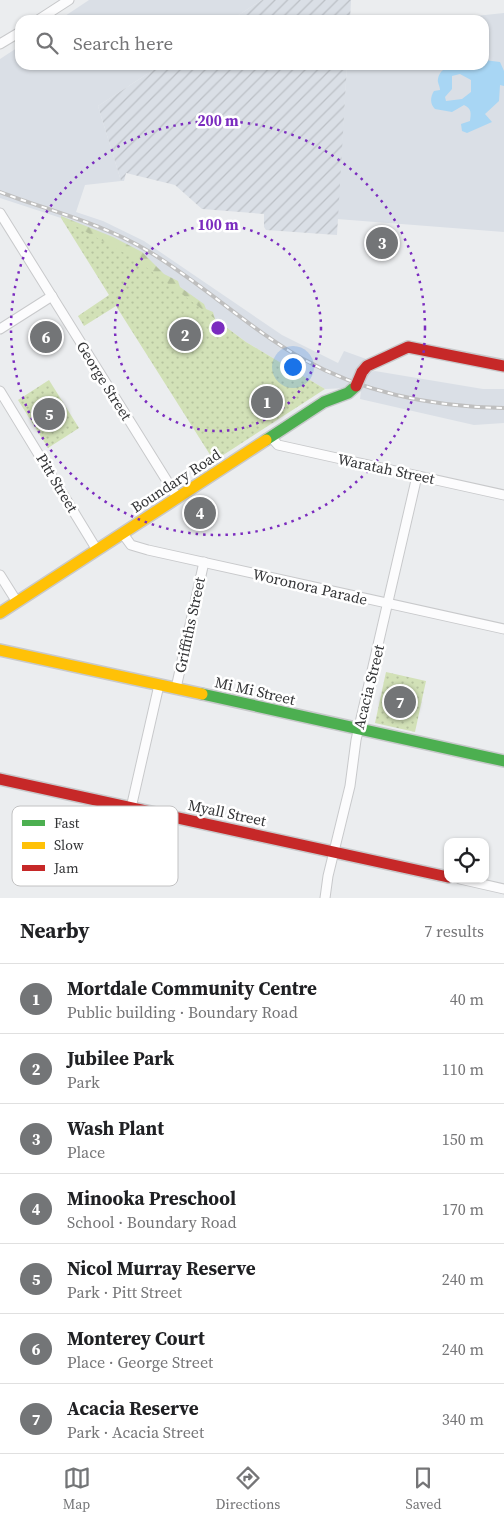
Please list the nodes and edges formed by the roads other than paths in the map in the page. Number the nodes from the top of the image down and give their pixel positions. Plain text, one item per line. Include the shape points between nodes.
1 (69, 0) edge
2 (46, 15) edge
3 (0, 32) edge
4 (15, 35) edge
5 (3, 42) edge
6 (0, 213) edge
7 (52, 296) junction
8 (0, 329) edge
9 (504, 366) edge
10 (0, 390) edge
11 (271, 437) junction
12 (417, 476) junction
13 (504, 495) edge
14 (177, 497) junction
15 (123, 534) junction
16 (98, 550) junction
17 (204, 562) junction
18 (0, 575) edge
19 (17, 602) junction
20 (389, 604) junction
21 (0, 613) edge
22 (504, 629) edge
23 (0, 650) edge
24 (159, 685) junction
25 (176, 688) junction
26 (359, 729) junction
27 (504, 761) edge
28 (0, 779) edge
29 (122, 806) edge
30 (131, 806) edge
31 (178, 818) edge
32 (334, 851) junction
33 (444, 875) edge
34 (478, 883) edge
35 (504, 889) edge
36 (325, 898) edge

1 - 2 street
3 - 5 street
4 - 5 street
6 - 7 street, George Street
7 - 8 street
7 - 14 street, George Street
9 - 11 street, Boundary Road, bridge via 408,347 366,366 356,386 348,393 324,402
10 - 16 street, Pitt Street
11 - 12 street, Waratah Street via 278,445
11 - 14 street, Boundary Road
12 - 13 street, Waratah Street
12 - 20 street, Acacia Street
14 - 15 street, Boundary Road
15 - 16 street, Boundary Road
15 - 17 street, Woronora Parade via 134,546
16 - 19 street, Boundary Road
17 - 20 street, Woronora Parade
17 - 25 street, Griffiths Street
18 - 19 street
19 - 21 street, Boundary Road
20 - 22 street, Woronora Parade
20 - 26 street, Acacia Street
23 - 24 street, Mi Mi Street
24 - 25 street, Mi Mi Street
24 - 30 street, Griffiths Street
25 - 26 street, Mi Mi Street
26 - 27 street, Mi Mi Street
26 - 32 street, Acacia Street via 350,786
28 - 29 street, Myall Street
31 - 32 street, Myall Street
32 - 33 street, Myall Street
32 - 36 street, Acacia Street
34 - 35 street

